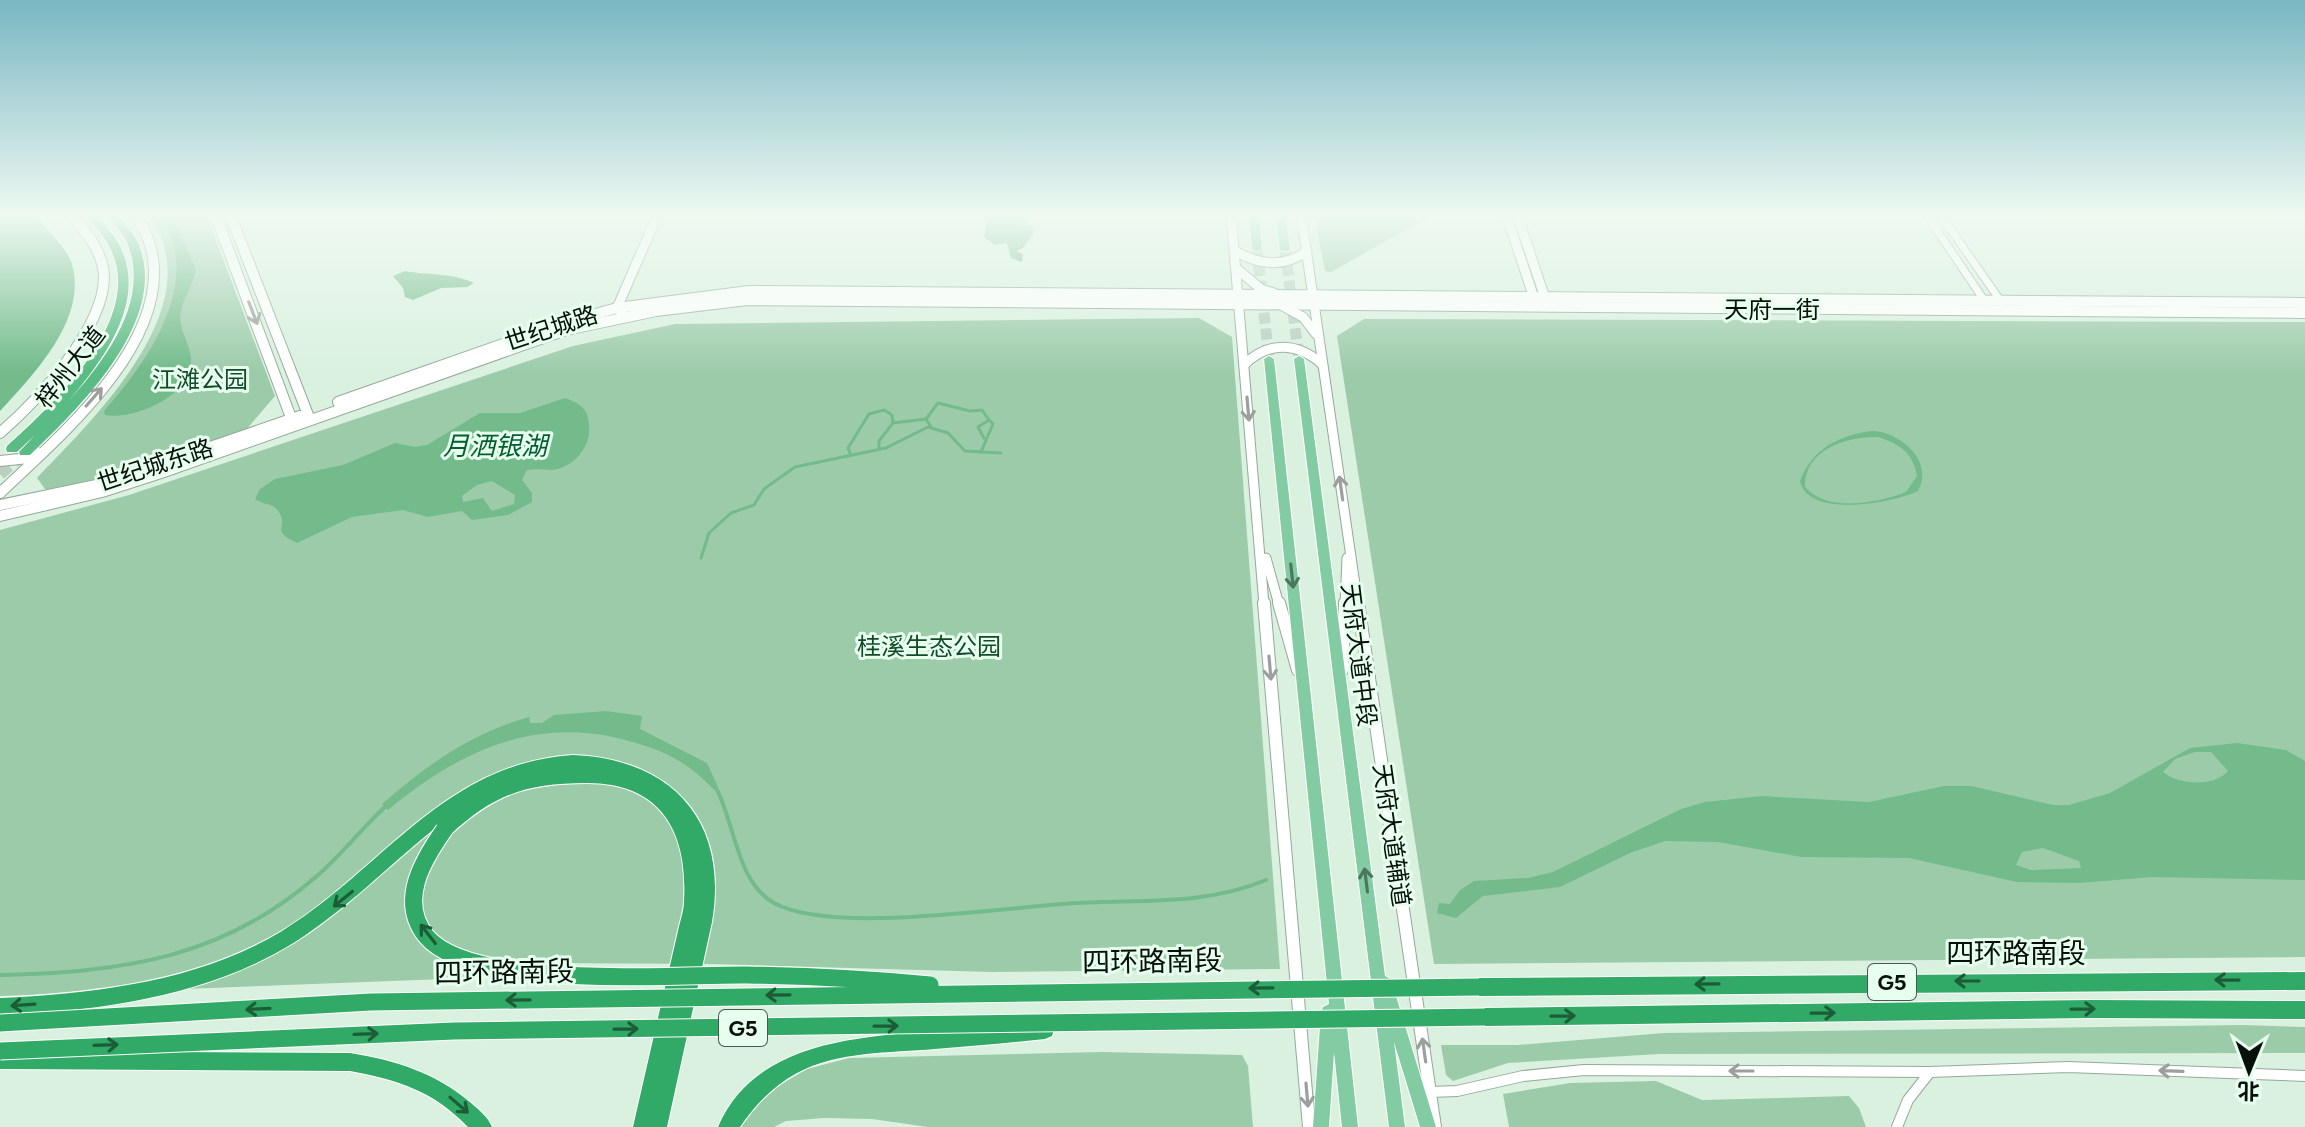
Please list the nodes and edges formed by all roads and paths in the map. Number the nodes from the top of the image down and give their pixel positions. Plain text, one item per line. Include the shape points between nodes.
1 (101, 267) edge
2 (123, 267) edge
3 (141, 267) edge
4 (159, 267) edge
5 (235, 267) edge
6 (250, 267) edge
7 (637, 267) edge
8 (1309, 267) edge
9 (1527, 267) edge
10 (1531, 267) edge
11 (1961, 267) edge
12 (1977, 267) edge
13 (1236, 268) joint
14 (1539, 298) junction
15 (1239, 299) junction
16 (1280, 300) junction
17 (1314, 300) junction
18 (2305, 303) edge
19 (1987, 306) junction
20 (2004, 306) junction
21 (620, 311) junction
22 (2305, 313) edge
23 (1318, 337) junction
24 (1269, 359) tunnel mouth
25 (1299, 359) tunnel mouth
26 (1244, 365) junction
27 (1323, 365) junction
28 (308, 417) junction
29 (293, 422) junction
30 (0, 433) edge
31 (46, 449) junction
32 (0, 461) edge
33 (0, 493) edge
34 (0, 505) edge
35 (0, 516) edge
36 (1259, 533) junction
37 (1348, 534) junction
38 (1304, 691) junction
39 (1341, 692) junction
40 (1332, 957) junction
41 (1376, 957) junction
42 (2305, 981) edge
43 (998, 991) junction
44 (0, 1007) edge
45 (2305, 1010) edge
46 (0, 1023) edge
47 (1119, 1024) junction
48 (0, 1051) edge
49 (0, 1060) edge
50 (1930, 1072) junction
51 (2305, 1076) edge
52 (1430, 1092) junction
53 (482, 1127) edge
54 (643, 1127) edge
55 (657, 1127) edge
56 (728, 1127) edge
57 (1309, 1127) edge
58 (1321, 1127) edge
59 (1350, 1127) edge
60 (1397, 1127) edge
61 (1428, 1127) edge
62 (1435, 1127) edge
63 (1897, 1127) edge

1 - 30 main road via 104,278 77,348 50,386
2 - 3 highway, 梓州大道 via 122,303 113,329 87,371 18,450 63,416 103,368 125,333
31 -> 4 main road via 104,384 150,308
5 -> 29 main road
6 - 28 main road
7 - 21 street
8 - 17 street, 天府大道辅道
9 - 14 street
10 - 14 street
11 - 19 street
12 - 20 street
13 - 15 street
13 - 16 street
14 - 17 main road, 天府一街
14 - 19 main road, 天府一街
15 - 16 main road, 天府一街
15 - 21 main road, 世纪城路 via 747,300
15 - 26 street
16 - 17 main road, 天府一街
16 - 23 street
17 - 19 main road, 天府一街
17 - 23 street, 天府大道辅道
18 - 20 main road, 天府一街
19 - 20 main road, 天府一街
20 - 22 main road, 天府一街
21 - 28 main road, 世纪城路
23 - 27 street, 天府大道辅道
24 -> 38 main road
25 - 39 main road, 天府大道中段
26 - 27 street via 1264,349 1293,347
26 -> 36 street
37 -> 27 street, 天府大道辅道
28 - 29 main road, 世纪城东路
29 - 34 main road, 世纪城东路 via 106,483
29 - 35 main road, 世纪城东路 via 102,492
31 - 32 main road via 29,458
31 - 33 main road
36 - 38 street
36 -> 57 street
37 - 39 street
52 -> 37 street, 天府大道辅道
38 - 40 main road
41 -> 39 main road, 天府大道中段
40 - 58 main road
40 - 59 main road
41 - 60 main road
41 - 61 main road
42 -> 43 highway, 四环路南段 / G5, bridge
43 -> 46 highway, 四环路南段 / G5, bridge via 371,1002
43 -> 54 highway, bridge via 850,977 534,972 465,962 427,938 413,904 413,883 444,830 491,794 530,779 576,774 615,779 646,790 680,822 693,902
55 -> 44 highway via 707,887 702,846 688,812 669,792 622,767 572,761 515,772 487,784 423,829 334,907 259,953 210,973 148,992
47 -> 45 highway, G5, bridge
48 -> 47 highway, G5, bridge via 454,1031
47 - 56 highway, bridge via 861,1044 822,1052 764,1084
49 -> 53 highway via 350,1062 428,1081
51 -> 50 street via 2068,1067
50 -> 52 street via 1584,1070
50 - 63 street via 1908,1100
52 - 62 street, 天府大道辅道

